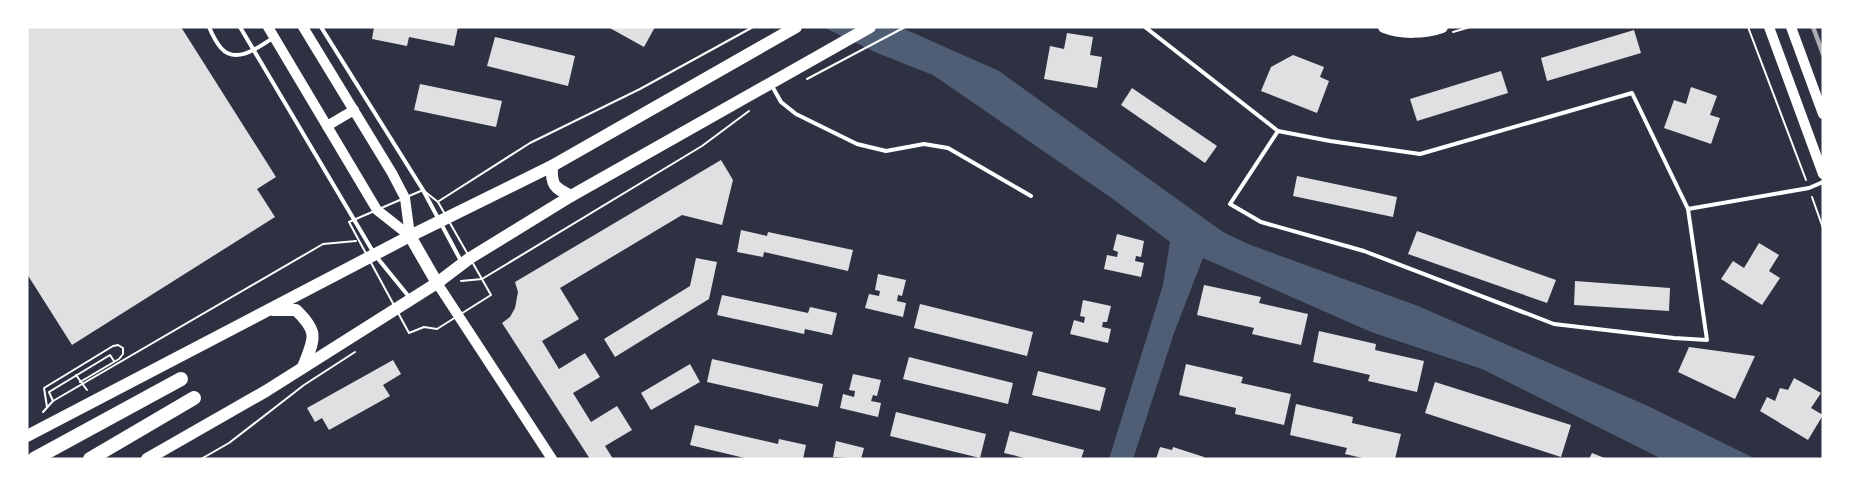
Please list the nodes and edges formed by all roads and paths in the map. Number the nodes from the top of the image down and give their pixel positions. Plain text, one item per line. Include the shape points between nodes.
1 (208, 27) edge
2 (240, 27) edge
3 (268, 27) edge
4 (303, 27) edge
5 (321, 27) edge
6 (753, 27) edge
7 (796, 27) edge
8 (870, 27) edge
9 (905, 27) edge
10 (1144, 27) edge
11 (1384, 27) edge
12 (1749, 27) edge
13 (1769, 27) edge
14 (1791, 27) edge
15 (1438, 28) edge
16 (274, 38) junction
17 (253, 50) junction
18 (806, 80) dead end
19 (770, 83) junction
20 (753, 109) dead end
21 (354, 110) junction
22 (1823, 114) edge
23 (327, 126) junction
24 (1278, 131) junction
25 (552, 166) junction
26 (1823, 174) edge
27 (1823, 182) edge
28 (1809, 188) junction
29 (571, 196) junction
30 (1031, 196) dead end
31 (433, 208) junction
32 (1688, 209) junction
33 (440, 221) junction
34 (1823, 228) edge
35 (410, 236) junction
36 (365, 240) junction
37 (375, 255) junction
38 (463, 264) junction
39 (459, 281) dead end
40 (436, 283) junction
41 (410, 305) junction
42 (268, 310) junction
43 (400, 318) dead end
44 (359, 349) dead end
45 (116, 365) junction
46 (303, 368) junction
47 (76, 375) junction
48 (181, 379) dead end
49 (194, 398) dead end
50 (53, 401) junction
51 (47, 408) junction
52 (40, 415) dead end
53 (27, 436) edge
54 (34, 459) edge
55 (90, 459) edge
56 (147, 459) edge
57 (201, 459) edge
58 (552, 459) edge

1 - 17 lane via 222,49 232,54
2 - 17 lane
3 - 16 main road
4 - 21 main road
5 - 31 lane
6 - 31 path via 530,143
7 - 25 main road
8 - 19 main road
9 - 18 path
10 - 24 lane
11 - 15 main road via 1418,31
12 - 28 path
13 - 26 main road
14 - 22 main road
16 - 17 lane
16 - 23 main road
17 - 36 lane
19 - 29 main road
19 - 30 lane via 781,102 796,114 857,144 886,151 924,144 948,148
20 - 39 path via 702,146 482,279
21 - 23 main road
21 - 35 main road via 405,198
23 - 35 main road via 377,210
24 - 32 lane via 1420,154 1632,93
24 - 32 lane via 1230,204 1261,222 1364,251 1554,324 1707,340
25 - 29 main road via 556,188
25 - 33 main road
27 - 28 lane
28 - 32 lane
28 - 34 path
29 - 38 main road
31 - 33 lane
33 - 35 main road
33 - 38 lane
35 - 37 main road
35 - 40 main road
36 - 37 lane
36 - 45 path via 323,244
37 - 41 lane
37 - 42 main road
38 - 40 main road
40 - 41 main road
40 - 58 main road
41 - 43 path
41 - 46 main road
42 - 46 main road via 296,310 310,324 314,340
42 - 53 main road
44 - 57 path
45 - 47 path via 110,354
45 - 50 path
46 - 56 main road
47 - 50 path via 49,392
47 - 51 path via 80,382 119,359 123,348 113,346 45,388
48 - 54 highway
49 - 55 highway
50 - 51 path
51 - 52 path

